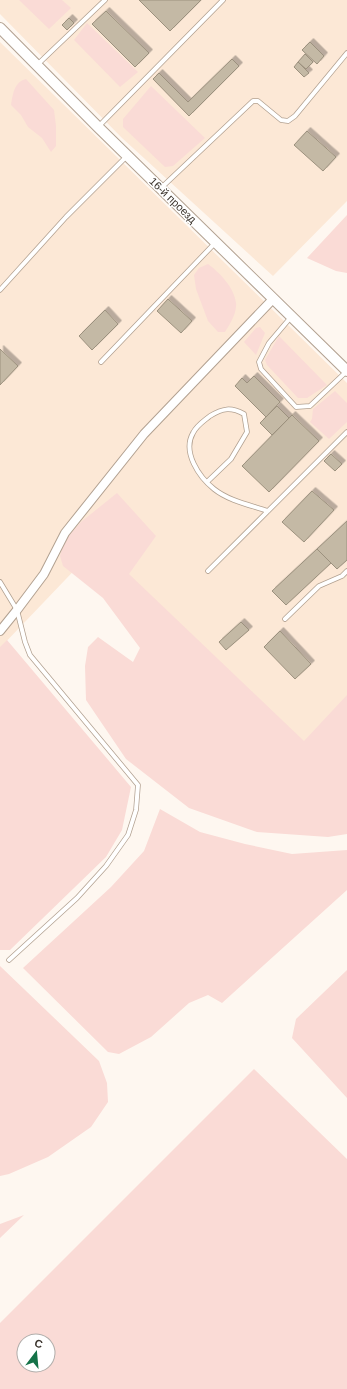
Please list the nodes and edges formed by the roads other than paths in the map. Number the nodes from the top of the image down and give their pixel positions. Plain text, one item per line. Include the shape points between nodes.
1 (104, 0) edge
2 (223, 0) edge
3 (0, 28) edge
4 (347, 53) edge
5 (37, 66) junction
6 (98, 127) junction
7 (128, 156) junction
8 (160, 188) junction
9 (216, 243) junction
10 (0, 290) edge
11 (273, 299) junction
12 (291, 317) junction
13 (101, 362) dead end
14 (347, 371) edge
15 (347, 432) edge
16 (207, 482) junction
17 (268, 511) junction
18 (208, 571) dead end
19 (347, 572) edge
20 (0, 582) edge
21 (17, 610) junction
22 (286, 619) dead end
23 (0, 631) edge
24 (9, 960) dead end

1 - 5 lane
2 - 6 lane
3 - 5 street, 16-й проезд
4 - 8 lane via 296,116 288,122 281,120 258,101 253,101
5 - 6 street, 16-й проезд
6 - 7 street, 16-й проезд
7 - 8 street, 16-й проезд
7 - 10 lane via 66,217
8 - 9 street, 16-й проезд
9 - 11 street, 16-й проезд
9 - 13 lane
11 - 12 street, 16-й проезд
11 - 21 street via 130,450 65,533 44,574
12 - 14 street, 16-й проезд
12 - 14 lane via 269,343 259,362 261,369 296,407 310,406
15 - 17 lane
16 - 16 lane via 190,457 192,434 200,423 220,410 234,409 244,414 248,432 231,459
16 - 17 lane via 224,496
17 - 18 lane
19 - 22 lane via 319,586
20 - 21 lane
21 - 23 street
21 - 24 lane via 30,655 138,785 136,810 128,835 106,866 77,898

